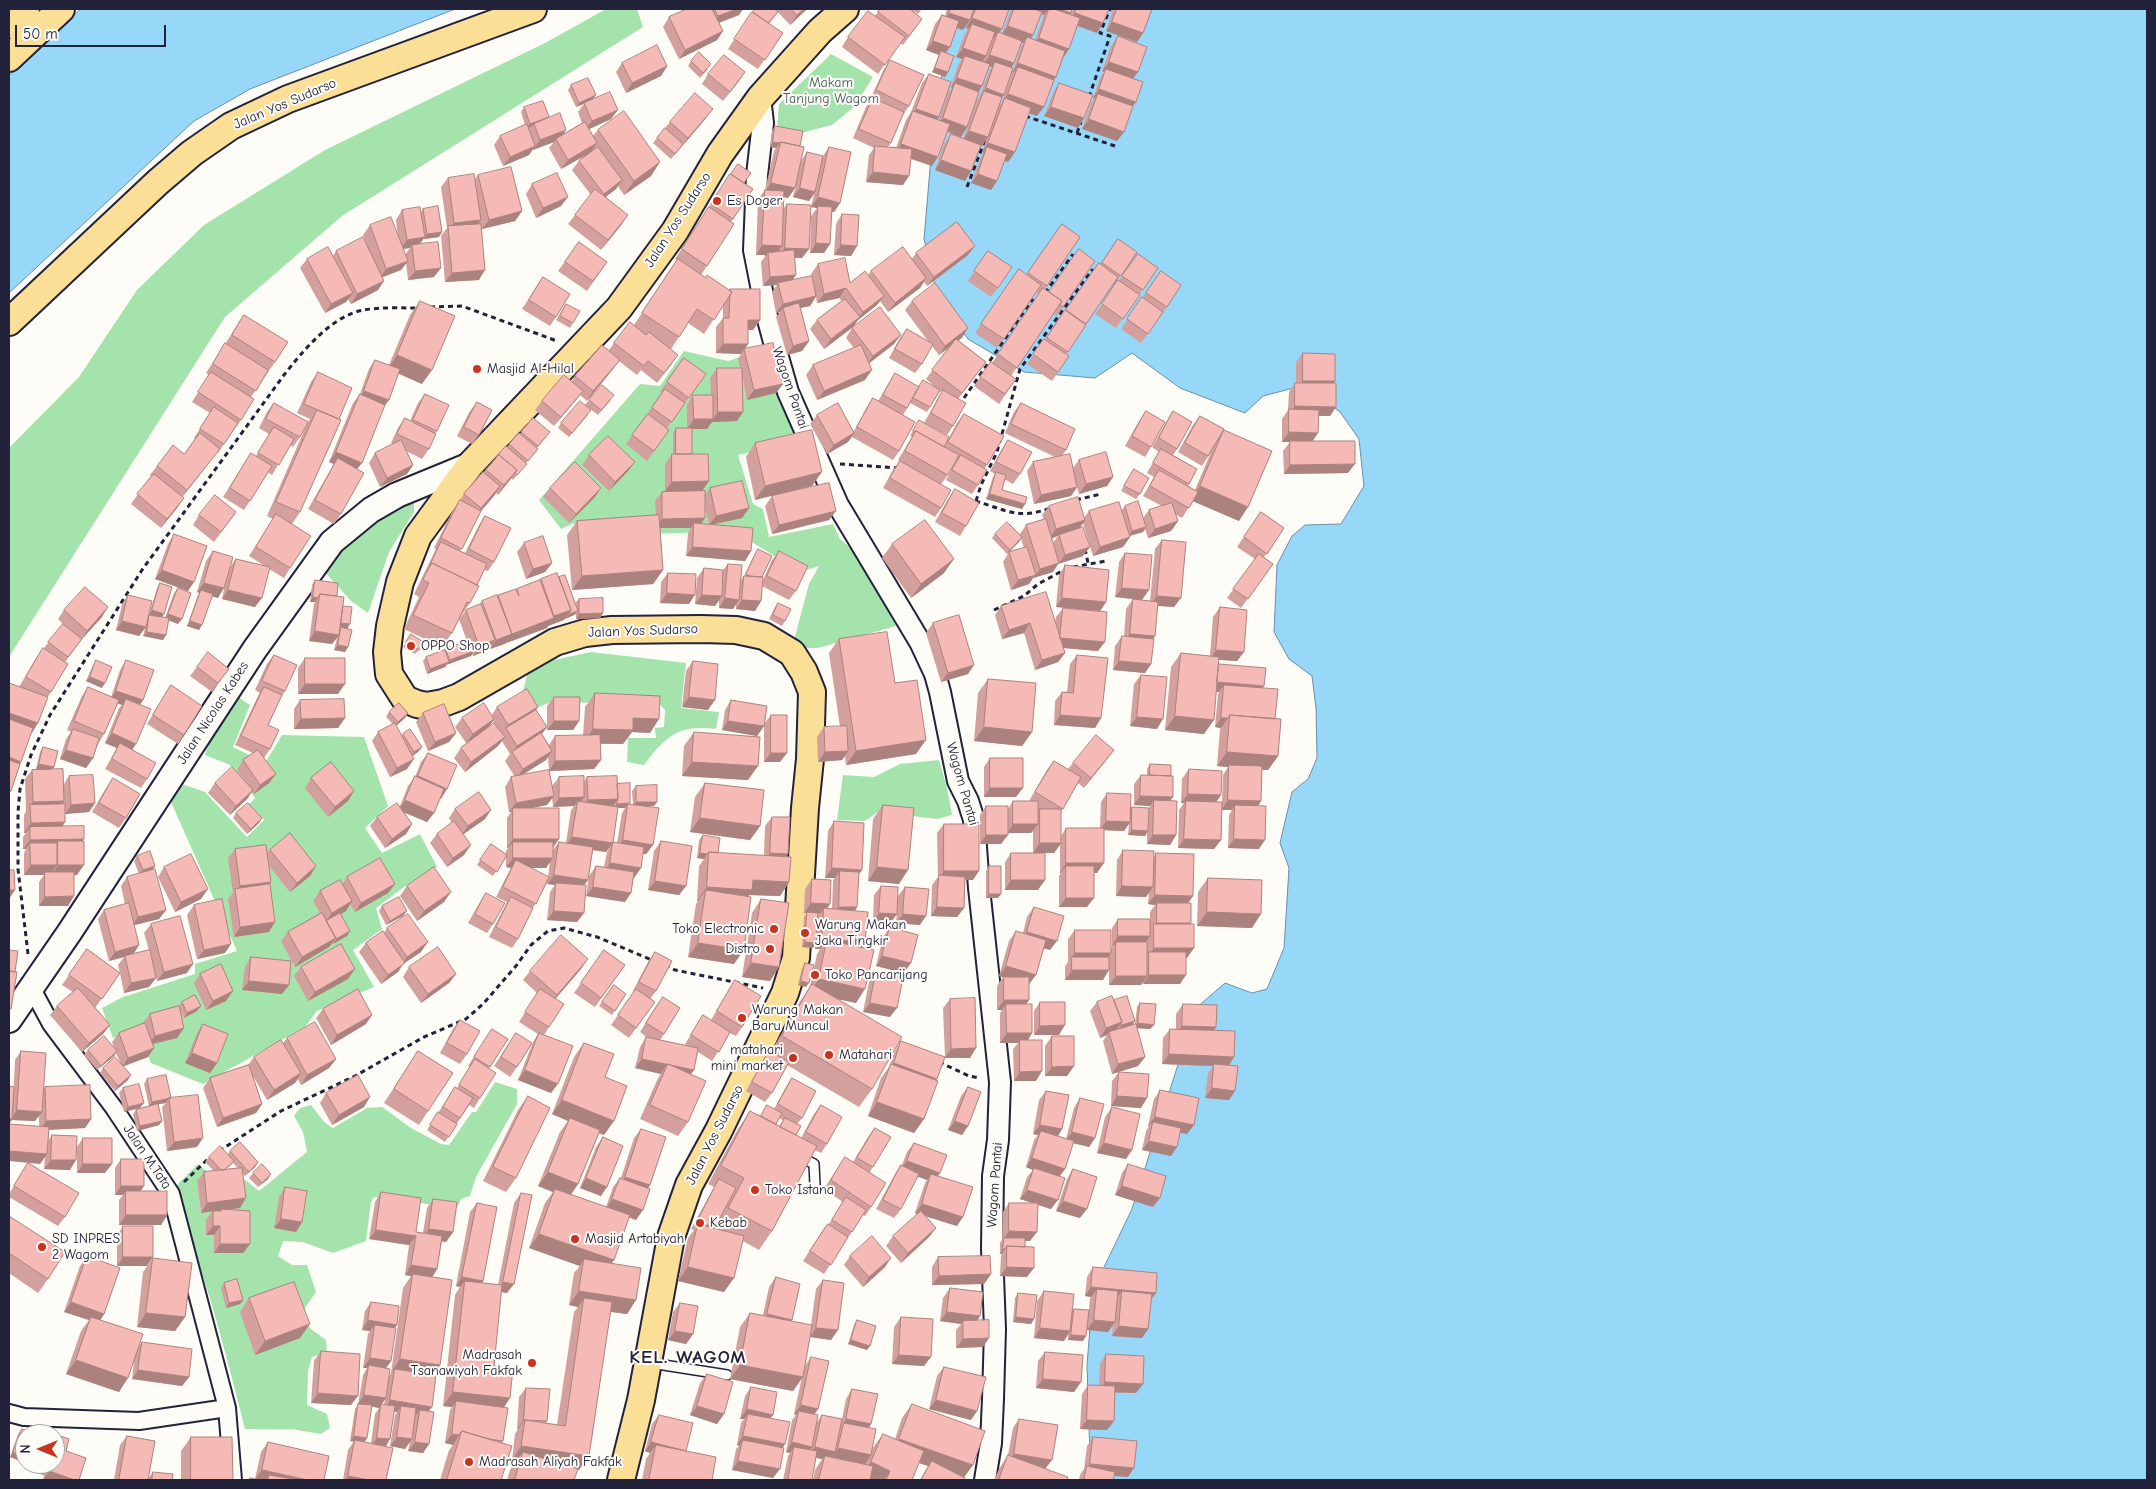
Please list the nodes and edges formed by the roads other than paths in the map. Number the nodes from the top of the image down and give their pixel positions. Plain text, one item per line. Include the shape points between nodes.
1 (26, 9) edge
2 (61, 9) edge
3 (533, 9) edge
4 (844, 9) edge
5 (9, 25) edge
6 (9, 58) edge
7 (760, 98) junction
8 (9, 322) edge
9 (470, 464) junction
10 (31, 987) junction
11 (9, 1020) edge
12 (787, 1151) edge
13 (816, 1185) dead end
14 (648, 1362) junction
15 (727, 1375) dead end
16 (227, 1408) junction
17 (9, 1413) edge
18 (233, 1480) edge
19 (620, 1480) edge
20 (985, 1480) edge

1 - 5 main road
2 - 6 main road
3 - 8 main road, Jalan Yos Sudarso via 288,99 230,126 158,182
4 - 7 main road, Jalan Yos Sudarso
7 - 9 main road, Jalan Yos Sudarso via 720,154 675,231 619,308
7 - 20 street, Wagom Pantai via 763,124 754,250 788,392 820,467 856,536 920,642 936,678 958,781 974,820 978,888 1000,1082 992,1185 995,1329 991,1443
9 - 10 main road, Jalan Nicolas Kabes via 397,495 371,510 332,542 255,649
9 - 14 main road, Jalan Yos Sudarso via 418,536 400,582 390,626 387,660 389,674 405,700 427,706 443,703 555,642 585,633 612,630 736,630 764,636 792,653 812,692 796,958 785,993 728,1123 689,1185 671,1237
10 - 11 main road, Jalan Nicolas Kabes
10 - 16 street, Jalan M.Tata via 51,1024 114,1108 171,1194
12 - 13 lane via 814,1164
14 - 15 lane
14 - 19 main road, Jalan Yos Sudarso
16 - 17 street via 139,1421 24,1417
16 - 18 street, Jalan M.Tata

